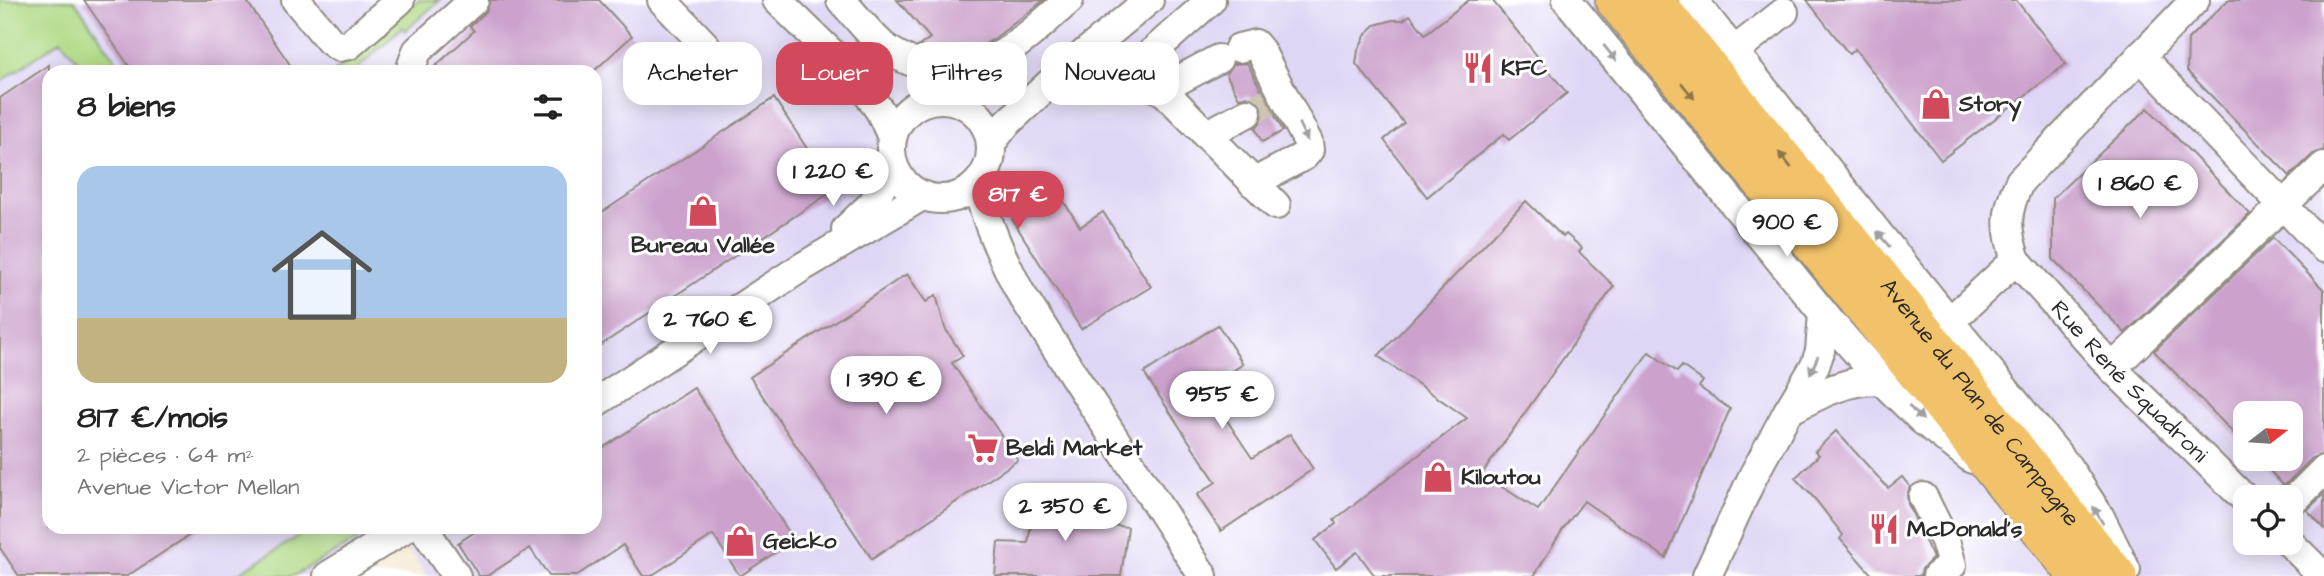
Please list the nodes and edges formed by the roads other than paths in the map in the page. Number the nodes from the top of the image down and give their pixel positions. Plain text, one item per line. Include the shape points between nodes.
1 (296, 0) edge
2 (400, 0) edge
3 (474, 0) edge
4 (662, 0) edge
5 (777, 0) edge
6 (841, 0) edge
7 (1069, 0) edge
8 (1149, 0) edge
9 (1211, 0) edge
10 (1567, 0) edge
11 (1614, 0) edge
12 (1654, 0) edge
13 (1693, 0) edge
14 (2195, 0) edge
15 (1784, 12) dead end
16 (702, 42) edge
17 (820, 42) edge
18 (1098, 42) edge
19 (1164, 42) edge
20 (1734, 51) junction
21 (2140, 56) junction
22 (414, 65) edge
23 (1179, 80) edge
24 (1041, 91) edge
25 (1266, 103) junction
26 (876, 105) edge
27 (916, 105) edge
28 (966, 105) edge
29 (1175, 105) edge
30 (1206, 135) junction
31 (892, 137) junction
32 (991, 143) junction
33 (893, 165) junction
34 (2324, 166) edge
35 (1254, 183) junction
36 (977, 184) junction
37 (922, 196) junction
38 (951, 198) junction
39 (2283, 204) junction
40 (1276, 205) dead end
41 (2324, 248) edge
42 (2016, 260) junction
43 (799, 269) junction
44 (1870, 290) junction
45 (1020, 292) junction
46 (1949, 321) junction
47 (2112, 368) junction
48 (1881, 380) junction
49 (602, 398) edge
50 (1788, 411) junction
51 (2324, 470) edge
52 (2004, 483) junction
53 (2233, 487) edge
54 (2303, 491) edge
55 (1923, 497) dead end
56 (396, 534) edge
57 (428, 534) edge
58 (2302, 555) edge
59 (328, 576) edge
60 (456, 576) edge
61 (1203, 576) edge
62 (1707, 576) edge
63 (1937, 576) edge
64 (2077, 576) edge
65 (2119, 576) edge
66 (2129, 576) edge
67 (2323, 576) edge

1 - 2 street via 339,47 349,45
3 - 22 street via 417,51
4 - 16 street
5 - 17 street
6 - 7 street via 880,43 897,55 936,68 974,66 1003,54
8 - 18 street
9 - 19 street
10 -> 44 street
11 -> 44 main road, Avenue du Plan de Campagne
44 -> 12 main road, Avenue du Plan de Campagne
13 - 20 street
14 - 21 street, Rue René Squadroni
15 - 20 street
44 -> 20 street
21 - 39 street
21 - 42 street, Rue René Squadroni via 2020,181 2007,219
23 - 25 street via 1255,44 1260,50
24 - 32 street
25 - 30 street
25 -> 35 street via 1308,142 1309,150
26 - 31 street
27 - 31 street via 907,111
28 - 32 street via 983,120
29 - 30 street
30 - 35 street
31 - 33 street
32 - 36 street via 991,159
33 - 37 street via 908,187
33 - 43 street via 873,203
34 - 39 street
35 - 40 street
36 - 38 street
36 - 45 street via 1002,259
37 - 38 street
37 - 43 street
38 - 45 street
39 - 41 street
39 - 47 street
42 - 46 street
42 - 47 street, Rue René Squadroni
43 - 49 street
44 - 46 street
44 - 48 street
44 -> 50 street via 1820,351
44 - 52 main road, Avenue du Plan de Campagne
44 - 65 main road, Avenue du Plan de Campagne
45 - 61 street
66 -> 46 street via 2083,488
47 - 53 street, Rue René Squadroni
48 - 50 street via 1841,385
48 -> 52 street via 1922,420
50 - 62 street
51 - 54 street
52 - 64 main road, Avenue du Plan de Campagne
55 - 63 street via 1952,565
56 - 59 street
57 - 60 street
58 - 67 street

